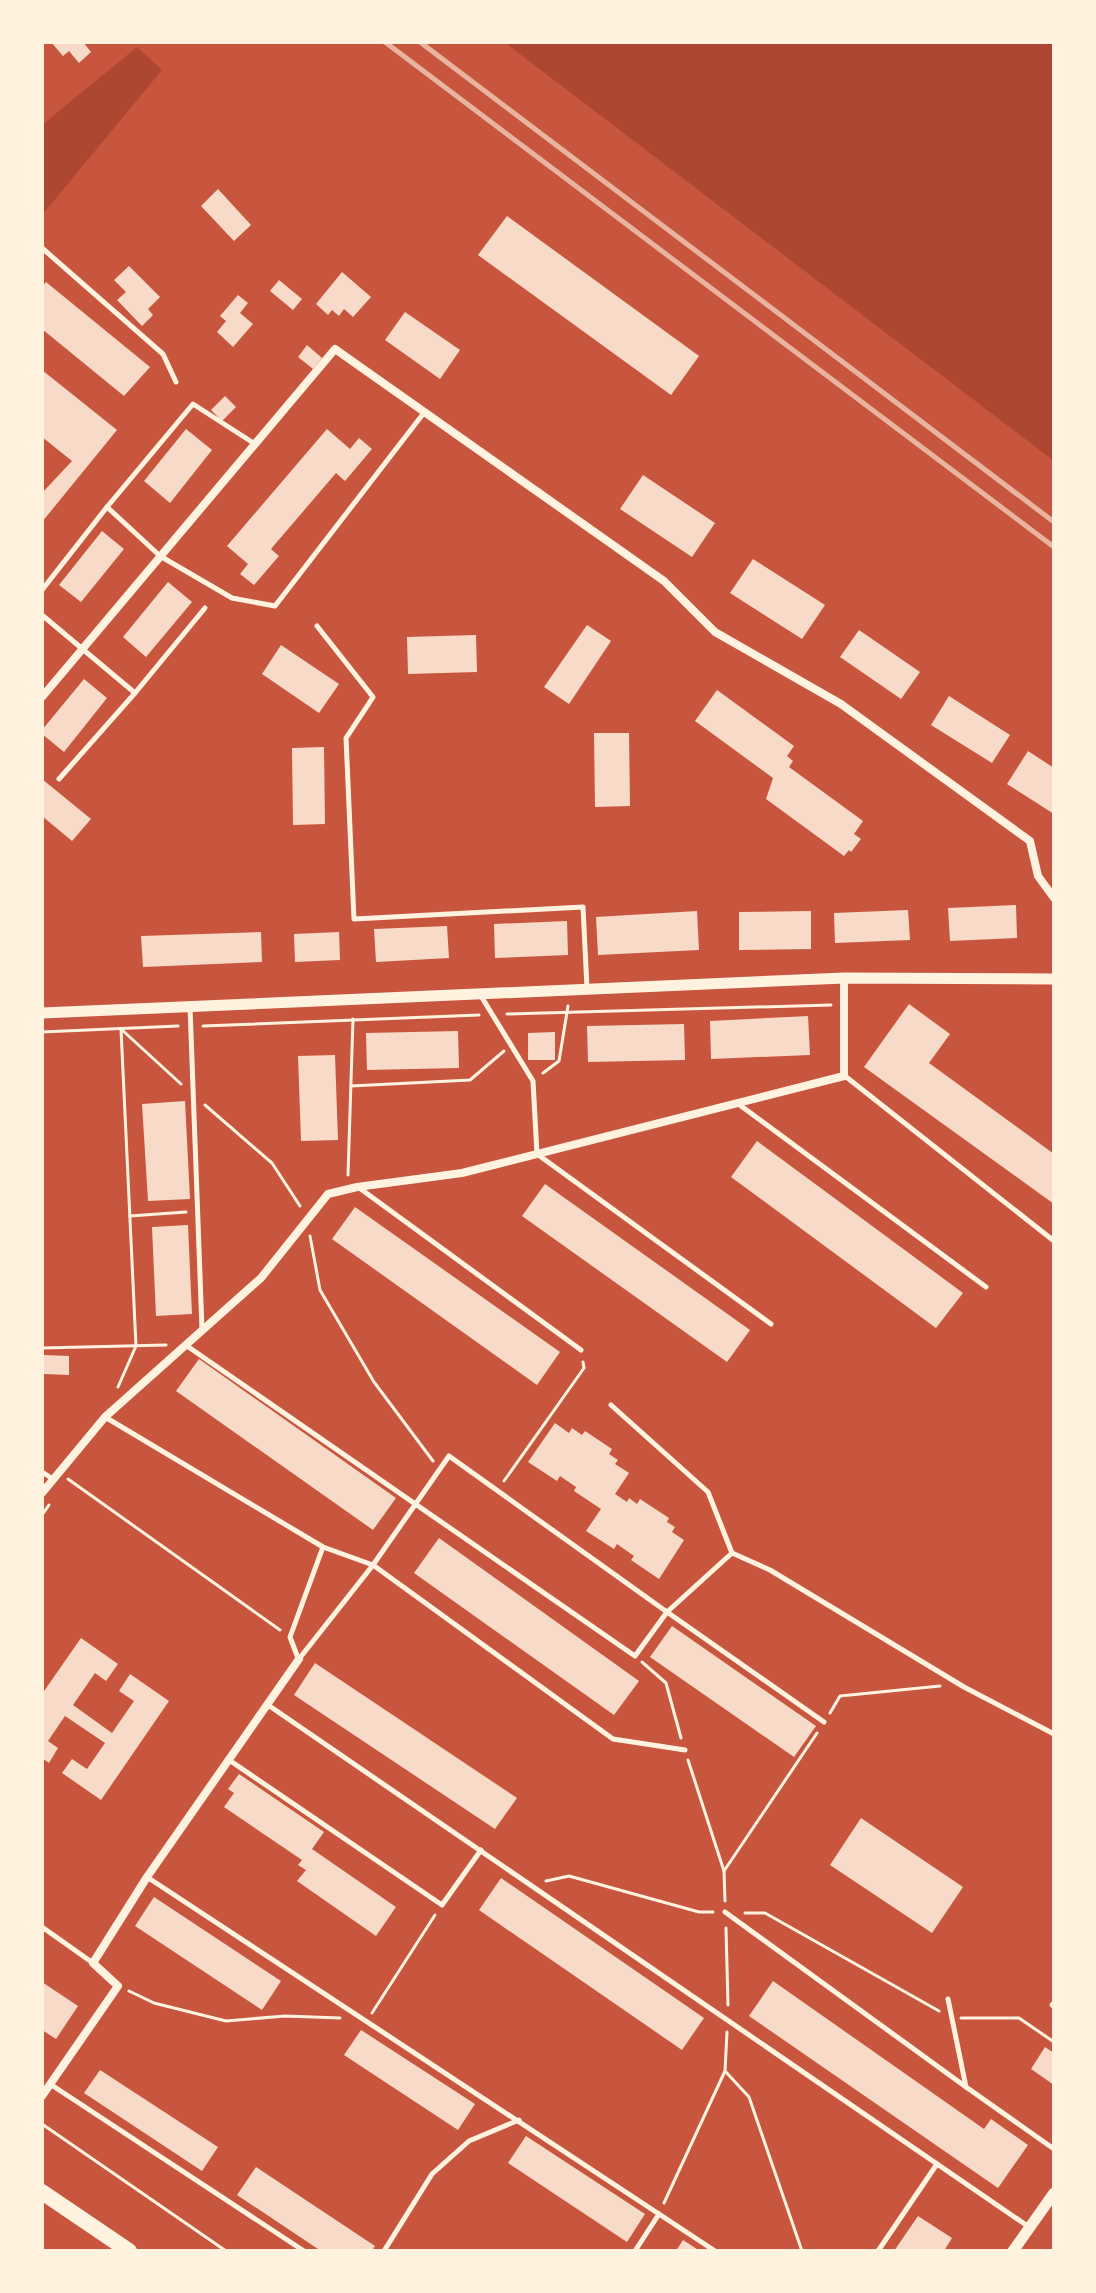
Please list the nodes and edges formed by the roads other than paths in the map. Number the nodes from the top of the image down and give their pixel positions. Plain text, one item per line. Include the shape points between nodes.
1 (42, 248) edge
2 (176, 382) dead end
3 (423, 414) junction
4 (255, 444) junction
5 (107, 507) junction
6 (160, 556) junction
7 (42, 590) edge
8 (205, 608) dead end
9 (42, 615) edge
10 (317, 626) dead end
11 (81, 651) junction
12 (135, 693) junction
13 (42, 697) edge
14 (59, 779) dead end
15 (1054, 898) edge
16 (844, 978) junction
17 (1054, 979) edge
18 (587, 989) junction
19 (479, 994) junction
20 (190, 1006) junction
21 (42, 1013) edge
22 (844, 1076) junction
23 (737, 1103) junction
24 (537, 1154) junction
25 (352, 1188) junction
26 (1054, 1241) edge
27 (986, 1287) dead end
28 (771, 1324) dead end
29 (202, 1330) junction
30 (186, 1345) junction
31 (581, 1350) road end
32 (611, 1405) dead end
33 (105, 1417) junction
34 (42, 1472) edge
35 (53, 1479) junction
36 (42, 1493) edge
37 (417, 1504) junction
38 (323, 1547) junction
39 (732, 1553) junction
40 (373, 1565) junction
41 (667, 1612) junction
42 (299, 1659) junction
43 (268, 1705) junction
44 (824, 1722) road end
45 (1054, 1734) edge
46 (685, 1750) dead end
47 (229, 1760) junction
48 (481, 1850) junction
49 (147, 1877) junction
50 (725, 1912) road end
51 (42, 1927) edge
52 (93, 1963) junction
53 (948, 1999) dead end
54 (50, 2084) junction
55 (966, 2087) junction
56 (42, 2096) edge
57 (519, 2120) junction
58 (1054, 2149) edge
59 (937, 2164) junction
60 (42, 2192) edge
61 (1054, 2193) edge
62 (659, 2214) junction
63 (1030, 2228) junction
64 (129, 2251) edge
65 (304, 2251) edge
66 (384, 2251) edge
67 (635, 2251) edge
68 (715, 2251) edge
69 (878, 2251) edge
70 (1013, 2251) edge

1 - 2 lane via 163,354
3 - 4 street via 335,349
3 - 6 lane via 275,606 232,598
3 - 15 street via 664,581 715,632 841,704 1030,841 1038,876
4 - 5 lane via 193,404
4 - 6 street
5 - 6 lane
5 - 7 lane
6 - 11 street
8 - 12 lane
9 - 11 lane
10 - 18 lane via 373,697 346,738 354,919 583,907
11 - 12 lane
11 - 13 street
12 - 14 lane
16 - 17 street
16 - 18 street
16 - 22 street
18 - 19 street
19 - 20 street
19 - 24 lane via 533,1081
20 - 21 street
20 - 29 lane
22 - 23 street
22 - 26 lane
23 - 24 street
23 - 27 lane
24 - 25 street via 462,1173
24 - 28 lane
25 - 29 street via 328,1194 261,1278
25 - 31 lane
29 - 30 street
30 - 33 street
30 - 37 lane
32 - 39 lane via 708,1492
33 - 35 street
33 - 38 lane
34 - 35 lane
35 - 36 street
37 - 40 lane
37 - 41 lane via 635,1656
37 - 41 lane via 449,1456
38 - 40 lane
38 - 42 lane via 290,1637
39 - 41 lane
39 - 45 lane
40 - 42 lane
40 - 46 lane via 613,1739
41 - 44 lane
42 - 43 street
43 - 47 street
43 - 48 lane
47 - 48 lane via 442,1905
47 - 49 street
48 - 59 lane
49 - 52 street
49 - 57 lane
50 - 55 lane
51 - 52 lane
52 - 54 street via 118,1986
53 - 55 lane
54 - 56 street
54 - 65 lane
55 - 58 lane
57 - 62 lane
57 - 66 lane via 469,2141 432,2174
59 - 63 lane
59 - 69 lane
60 - 64 highway
61 - 63 street
62 - 67 lane
62 - 68 lane
63 - 70 street

